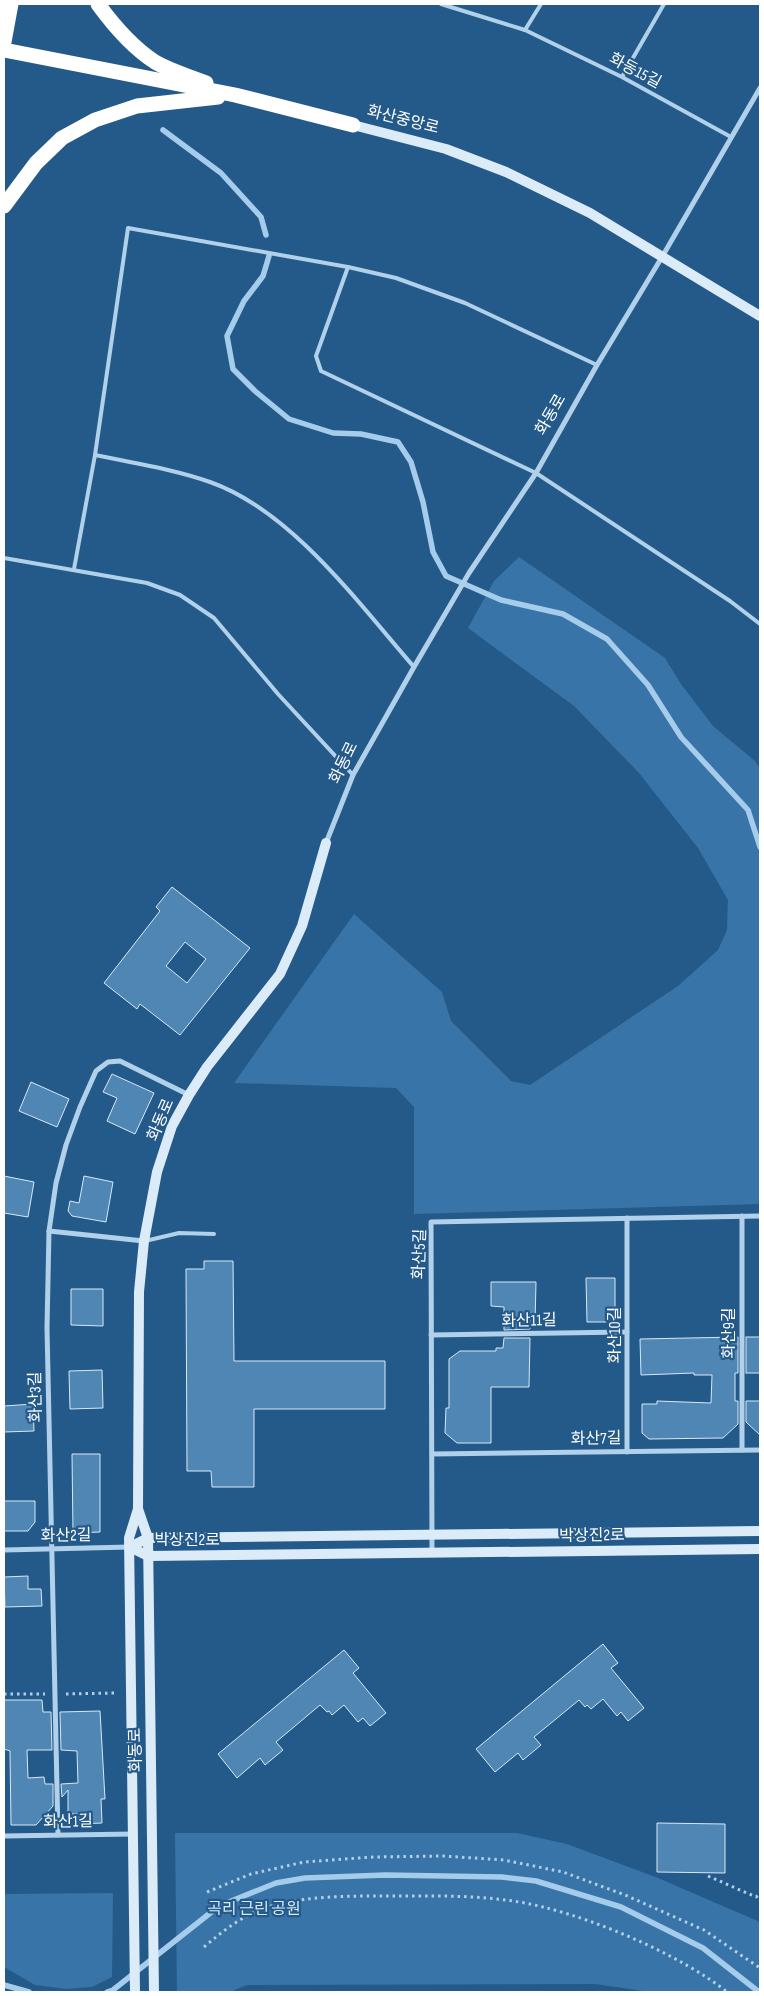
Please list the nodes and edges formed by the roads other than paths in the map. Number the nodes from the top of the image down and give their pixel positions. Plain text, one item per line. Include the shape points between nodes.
1 (11, 4) edge
2 (98, 4) edge
3 (441, 4) edge
4 (541, 4) edge
5 (664, 4) edge
6 (525, 30) junction
7 (5, 37) edge
8 (4, 50) edge
9 (622, 77) junction
10 (760, 88) edge
11 (235, 95) junction
12 (353, 125) joint
13 (730, 138) junction
14 (4, 206) edge
15 (662, 257) junction
16 (348, 267) junction
17 (760, 316) edge
18 (596, 365) junction
19 (95, 455) junction
20 (536, 473) junction
21 (4, 558) edge
22 (74, 569) junction
23 (760, 624) edge
24 (414, 667) junction
25 (352, 776) junction
26 (326, 843) joint
27 (189, 1095) junction
28 (742, 1216) junction
29 (760, 1216) edge
30 (627, 1218) junction
31 (49, 1231) junction
32 (214, 1234) dead end
33 (144, 1241) junction
34 (627, 1332) junction
35 (431, 1334) junction
36 (742, 1450) junction
37 (760, 1450) edge
38 (627, 1452) junction
39 (432, 1454) junction
40 (138, 1509) junction
41 (760, 1531) edge
42 (432, 1534) junction
43 (148, 1538) junction
44 (130, 1547) junction
45 (52, 1549) junction
46 (760, 1549) edge
47 (4, 1550) edge
48 (432, 1553) junction
49 (148, 1556) junction
50 (133, 1834) junction
51 (58, 1835) junction
52 (4, 1836) edge
53 (135, 1989) edge
54 (154, 1992) edge

1 - 7 highway
2 - 11 highway via 112,24 156,63
3 - 6 lane, 화동15길
4 - 6 lane
5 - 9 lane
6 - 9 lane, 화동15길
8 - 11 highway, 화산중앙로
9 - 13 lane, 화동15길
10 - 13 street, 화동로
11 - 12 highway, 화산중앙로
11 - 14 highway via 137,106 95,120 62,138 36,163
12 - 15 street, 화산중앙로 via 446,149 506,172 590,213
13 - 15 street, 화동로
15 - 17 street, 화산중앙로
15 - 18 street, 화동로
16 - 18 lane via 396,278 465,303
16 - 19 lane via 128,228
16 - 20 lane via 316,356 321,371
18 - 20 street, 화동로
19 - 22 lane
19 - 24 lane via 211,482 248,500 286,526 336,577
20 - 23 lane via 722,595
20 - 24 street, 화동로 via 469,573
21 - 22 lane
22 - 25 lane via 147,583 180,595 214,618
24 - 25 street, 화동로
25 - 26 street, 화동로
26 - 27 street, 화동로 via 302,926 280,974
27 - 31 street, 화산3길 via 120,1061 108,1062 96,1071 66,1145
27 - 33 street, 화동로 via 172,1126 157,1172
28 - 29 street, 화산5길
28 - 30 street, 화산5길
28 - 36 street, 화산9길
30 - 34 street, 화산10길
30 - 35 street, 화산5길 via 431,1222
31 - 33 street
31 - 45 street, 화산3길 via 47,1328
32 - 33 lane via 179,1233
33 - 40 street, 화동로 via 138,1292
34 - 35 street, 화산11길
34 - 38 street, 화산10길
35 - 39 street, 화산5길
36 - 37 street, 화산7길
36 - 38 street, 화산7길
38 - 39 street, 화산7길
39 - 42 street, 화산5길
40 - 43 street, 화동로
40 - 44 street, 화동로
41 - 42 street, 박상진2로
42 - 43 street, 박상진2로
42 - 48 street, 화산5길
43 - 44 street, 박상진2로
43 - 49 street, 화동로
44 - 45 street, 화산2길
44 - 49 street, 박상진2로
44 - 50 street, 화동로
45 - 47 street, 화산2길
45 - 51 street, 화산3길
46 - 48 street, 박상진2로
48 - 49 street, 박상진2로
49 - 54 street, 화동로
50 - 51 street, 화산1길
50 - 53 street, 화동로
51 - 52 street, 화산1길

